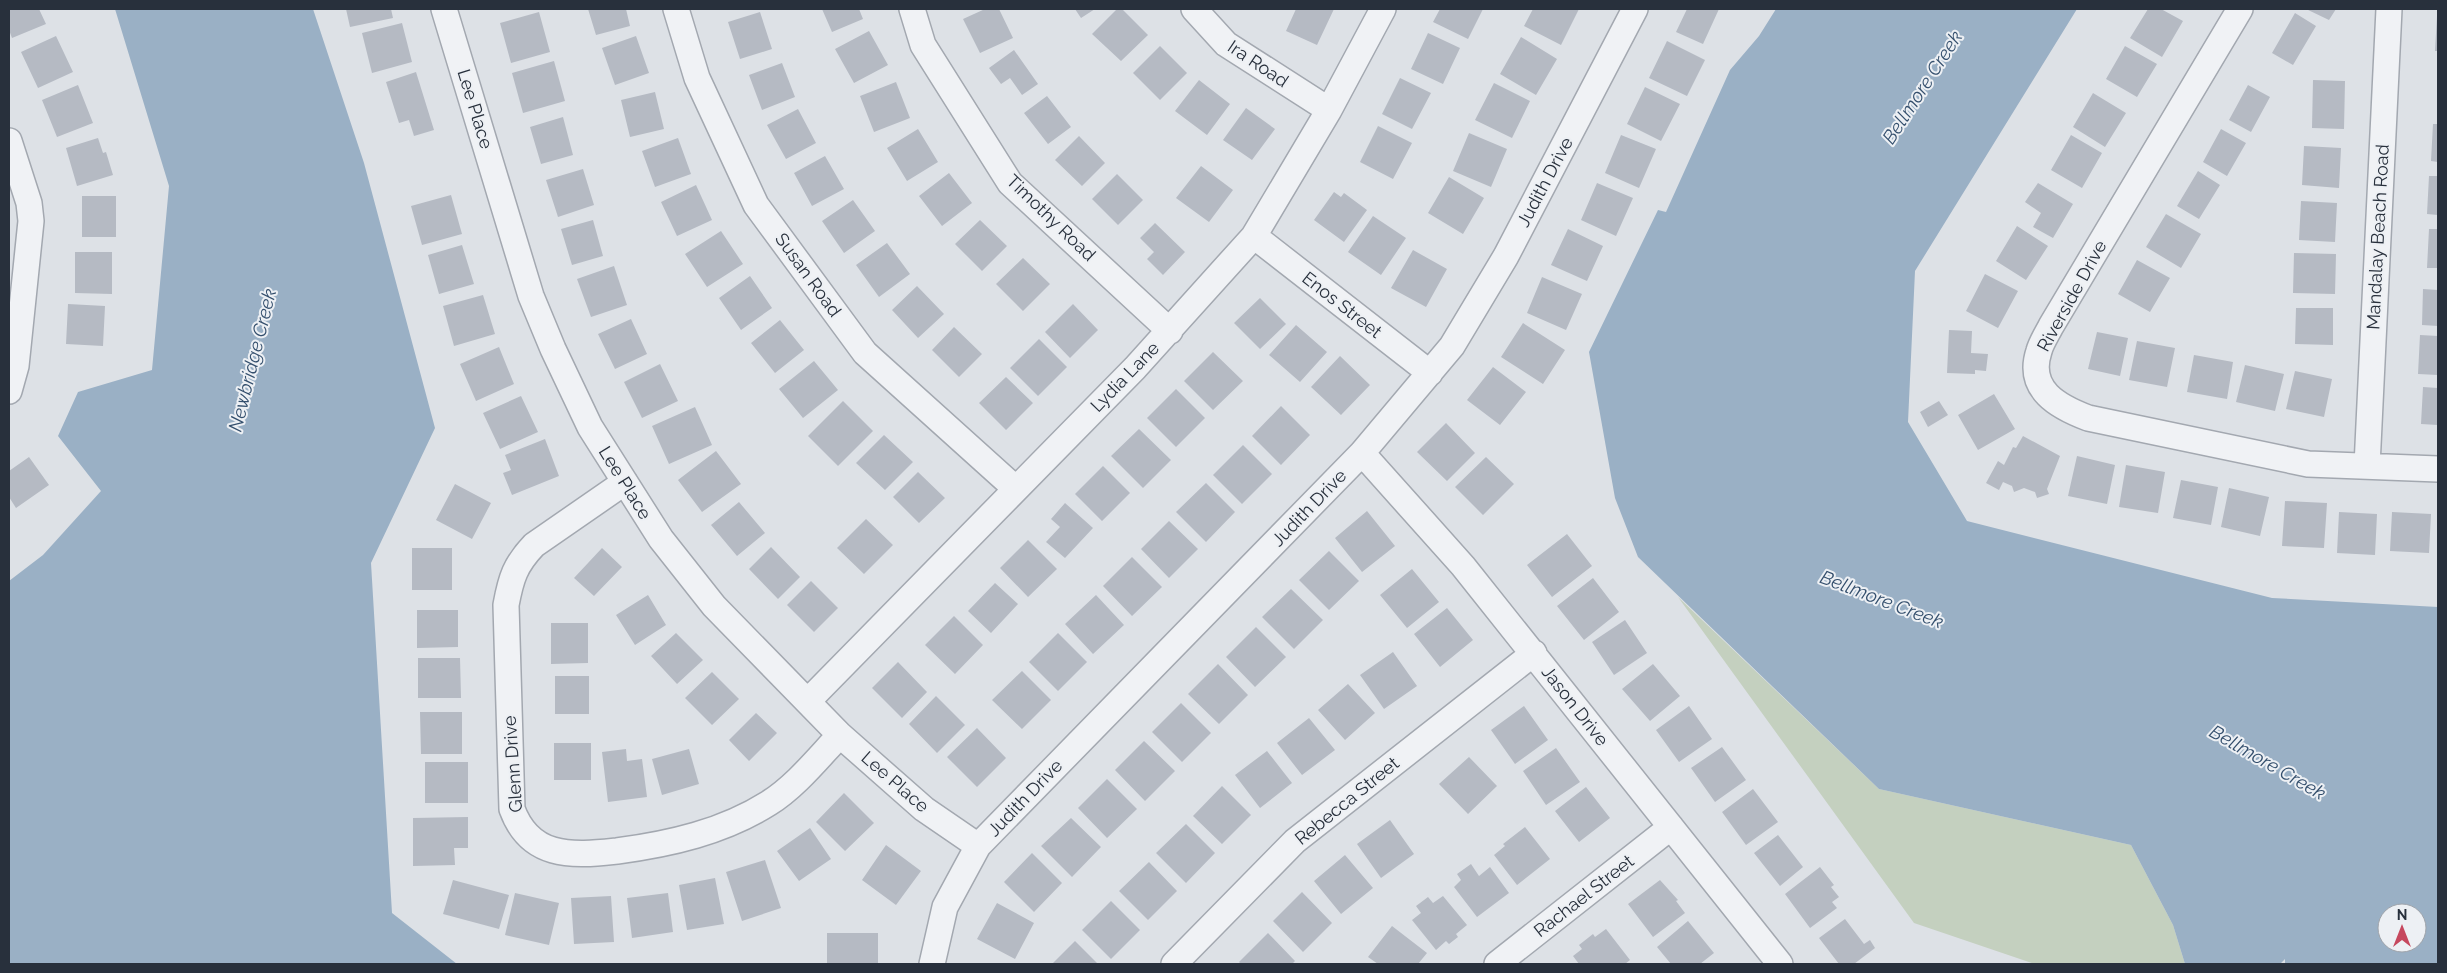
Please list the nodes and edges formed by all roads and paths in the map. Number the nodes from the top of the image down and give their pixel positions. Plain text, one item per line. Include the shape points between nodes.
1 (444, 9) edge
2 (676, 9) edge
3 (912, 9) edge
4 (1194, 9) edge
5 (1383, 9) edge
6 (1635, 9) edge
7 (2240, 9) edge
8 (2389, 9) edge
9 (1329, 110) junction
10 (9, 141) edge
11 (1254, 236) junction
12 (1170, 331) junction
13 (1430, 373) junction
14 (9, 391) edge
15 (1362, 453) junction
16 (2367, 466) junction
17 (2438, 469) edge
18 (625, 482) junction
19 (1016, 489) junction
20 (1534, 653) junction
21 (808, 700) junction
22 (840, 735) junction
23 (1671, 827) junction
24 (978, 846) junction
25 (932, 964) edge
26 (1174, 964) edge
27 (1497, 964) edge
28 (1780, 964) edge

1 - 18 street, Lee Place via 531,296 590,427
2 - 19 street, Susan Road via 697,78 756,205 865,354
3 - 12 street, Timothy Road via 923,45 1010,183
4 - 9 street, Ira Road via 1226,44
5 - 9 street, Lydia Lane
6 - 13 street, Judith Drive via 1506,256 1466,325
7 - 16 street, Riverside Drive via 2050,326 2038,352 2040,384 2048,397 2062,408 2088,418 2308,464
8 - 16 street, Mandalay Beach Road
9 - 11 street, Lydia Lane
10 - 14 street via 29,204 31,221 16,366
11 - 12 street, Lydia Lane
11 - 13 street, Enos Street
12 - 19 street, Lydia Lane
13 - 15 street, Judith Drive
15 - 20 street, Jason Drive via 1463,566
15 - 24 street, Judith Drive
16 - 17 street, Riverside Drive
18 - 21 street, Lee Place via 661,539 714,606
18 - 22 street, Glenn Drive via 534,545 522,557 512,576 506,605 512,808 525,833 535,842 554,850 600,853 659,846 709,832 732,823 778,796
19 - 21 street, Lydia Lane
20 - 23 street, Jason Drive
20 - 26 street, Rebecca Street via 1295,841
21 - 22 street, Lee Place
22 - 24 street, Lee Place via 924,808
23 - 27 street, Rachael Street
23 - 28 street, Jason Drive
24 - 25 street, Judith Drive via 945,908

